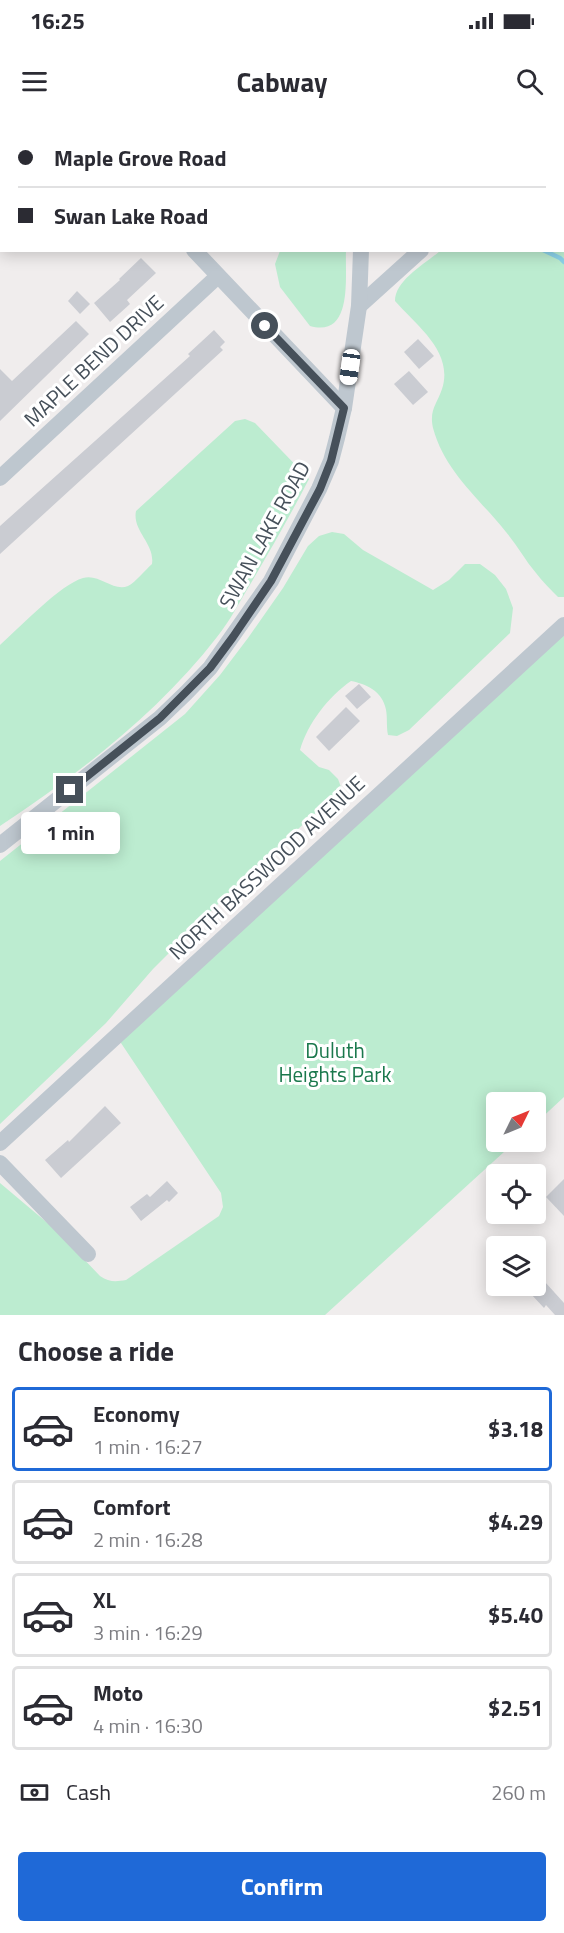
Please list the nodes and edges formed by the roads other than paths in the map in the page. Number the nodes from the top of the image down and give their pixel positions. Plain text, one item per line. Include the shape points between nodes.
1 (196, 252) edge
2 (361, 252) edge
3 (419, 252) edge
4 (219, 276) junction
5 (359, 306) junction
6 (344, 408) junction
7 (0, 478) edge
8 (564, 625) edge
9 (0, 845) edge
10 (0, 1143) edge
11 (0, 1163) edge
12 (88, 1254) dead end

1 - 4 street
2 - 5 street, SWAN LAKE ROAD
3 - 5 street
4 - 6 street
4 - 7 street, MAPLE BEND DRIVE
5 - 6 street, SWAN LAKE ROAD
6 - 9 street, SWAN LAKE ROAD via 320,489 271,581 210,668 160,718
8 - 10 street, NORTH BASSWOOD AVENUE
11 - 12 street

